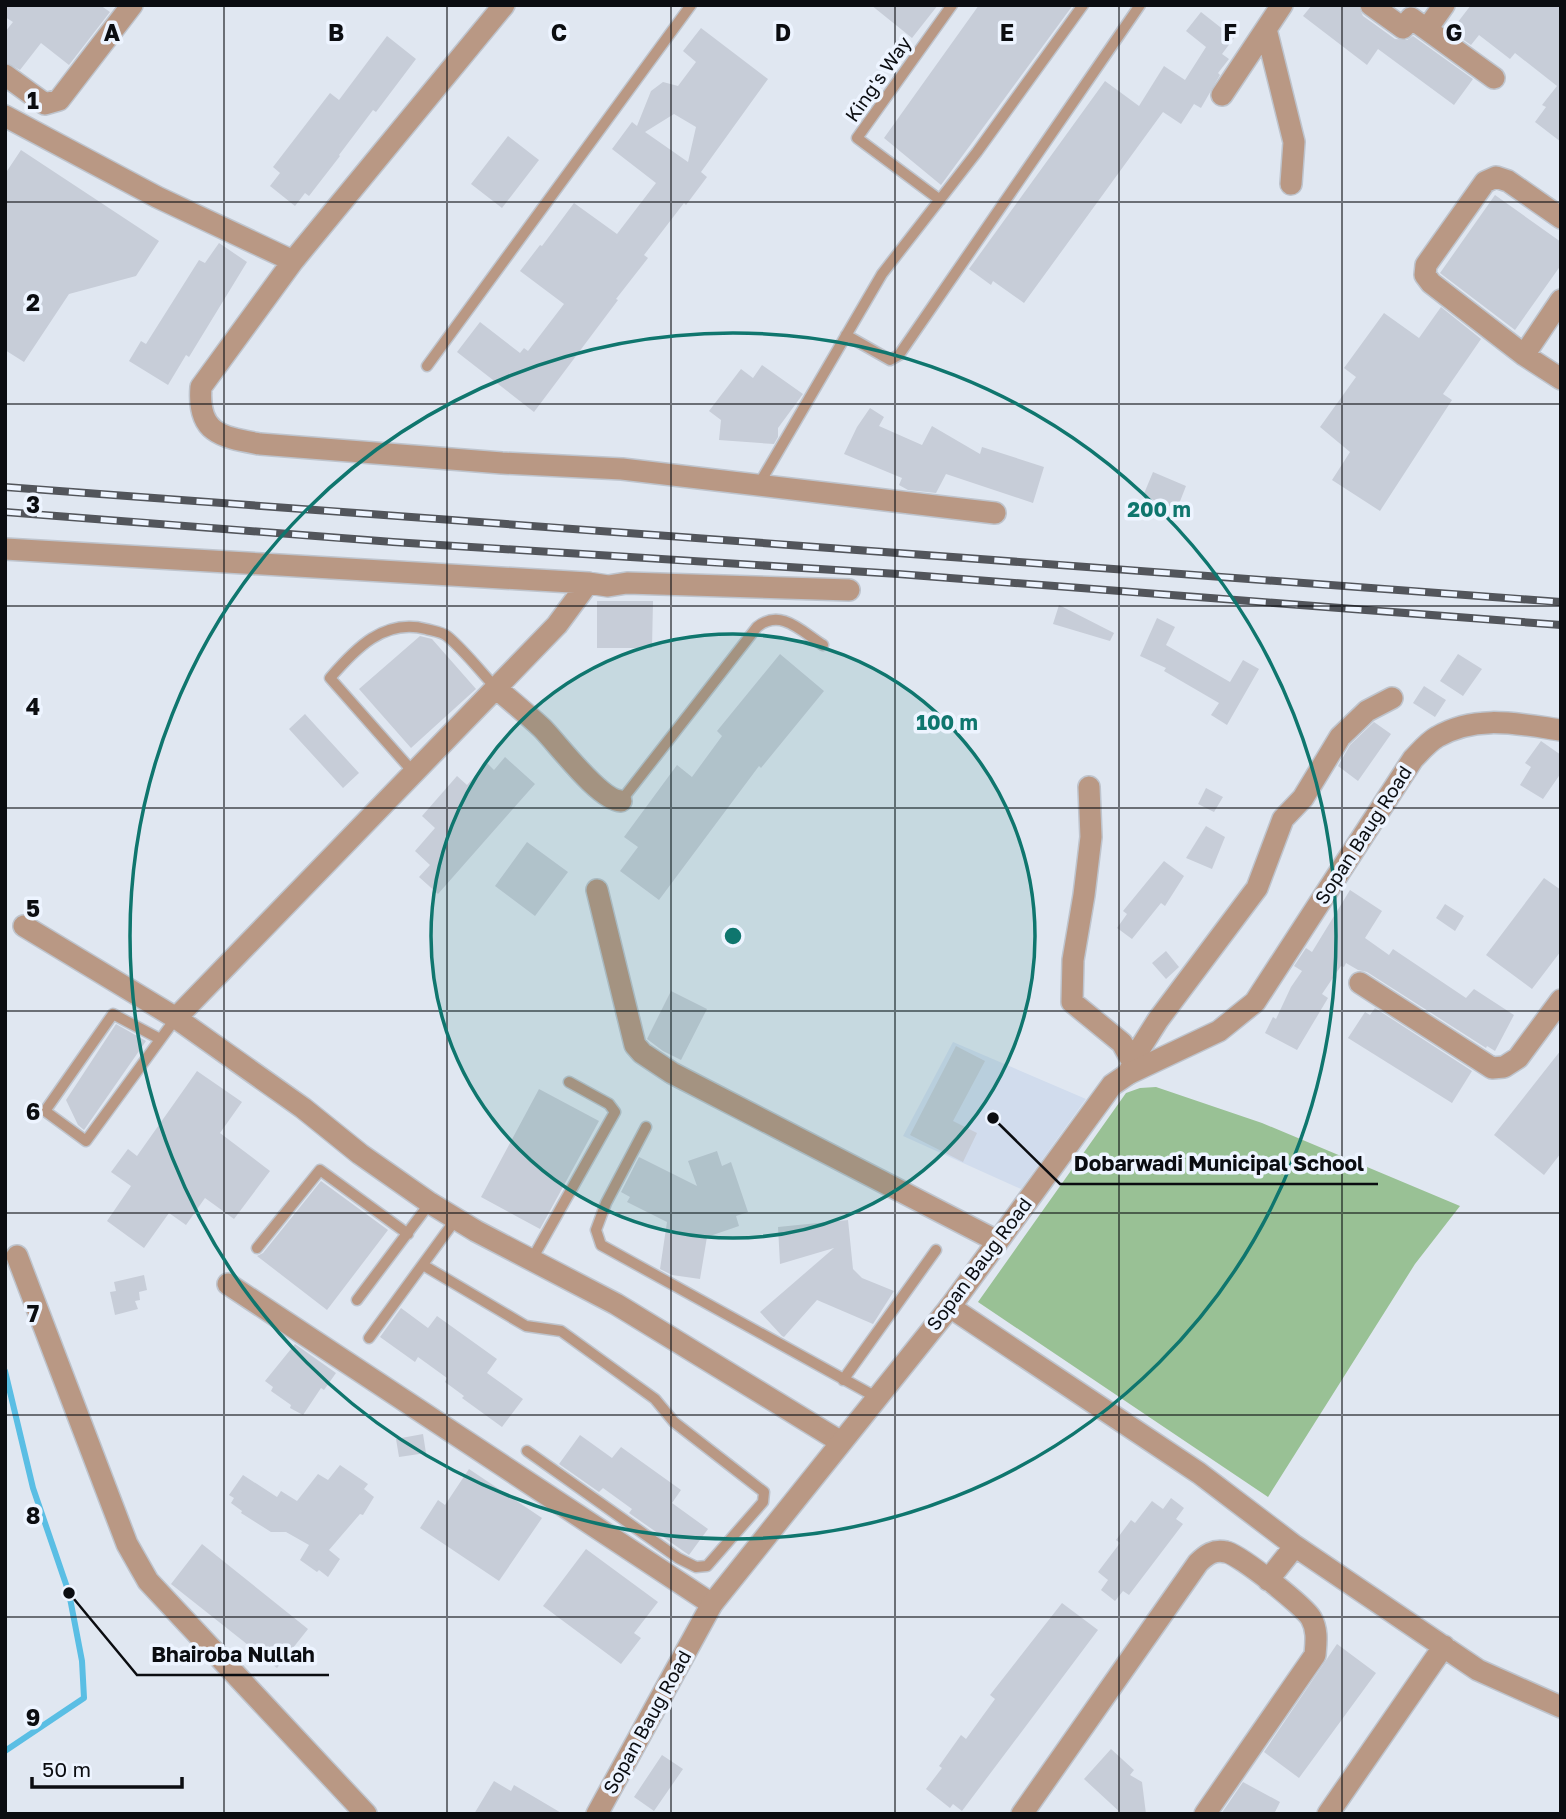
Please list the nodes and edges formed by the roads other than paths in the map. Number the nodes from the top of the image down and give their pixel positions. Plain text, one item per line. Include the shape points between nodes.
1 (132, 5) edge
2 (503, 5) edge
3 (691, 5) edge
4 (951, 5) edge
5 (1083, 5) edge
6 (1140, 5) edge
7 (1282, 5) edge
8 (1371, 5) edge
9 (1444, 5) edge
10 (1266, 29) junction
11 (1427, 29) junction
12 (5, 75) edge
13 (1494, 78) dead end
14 (1222, 94) dead end
15 (5, 116) edge
16 (1291, 184) dead end
17 (940, 200) junction
18 (1561, 218) edge
19 (293, 261) junction
20 (1561, 300) edge
21 (846, 335) junction
22 (1524, 355) junction
23 (427, 366) dead end
24 (1561, 379) edge
25 (758, 486) junction
26 (995, 513) dead end
27 (5, 549) edge
28 (588, 583) junction
29 (849, 590) dead end
30 (823, 645) dead end
31 (496, 688) junction
32 (1392, 698) dead end
33 (1561, 730) edge
34 (414, 773) junction
35 (1090, 787) dead end
36 (621, 801) joint
37 (597, 890) dead end
38 (24, 926) dead end
39 (1360, 983) dead end
40 (1561, 1000) edge
41 (176, 1018) junction
42 (160, 1040) junction
43 (1130, 1069) junction
44 (569, 1082) dead end
45 (646, 1127) dead end
46 (430, 1203) junction
47 (456, 1219) junction
48 (408, 1234) junction
49 (996, 1241) junction
50 (257, 1248) dead end
51 (936, 1250) dead end
52 (17, 1256) dead end
53 (531, 1261) junction
54 (423, 1265) junction
55 (228, 1284) dead end
56 (357, 1300) dead end
57 (950, 1307) junction
58 (369, 1338) dead end
59 (842, 1380) junction
60 (876, 1397) junction
61 (841, 1442) junction
62 (527, 1451) dead end
63 (1295, 1546) junction
64 (1268, 1580) junction
65 (712, 1604) junction
66 (1444, 1646) junction
67 (1561, 1707) edge
68 (366, 1814) edge
69 (597, 1814) edge
70 (1022, 1814) edge
71 (1205, 1814) edge
72 (1328, 1814) edge

1 - 12 street via 59,100 45,104
2 - 19 street
3 - 23 lane
4 - 17 lane, King's Way via 857,138
5 - 17 lane
6 - 21 lane via 899,355 890,360
7 - 10 street
8 - 11 street via 1403,28 1411,18
9 - 11 street
10 - 14 street
10 - 16 street via 1294,142
11 - 13 street
15 - 19 street via 158,197
17 - 21 lane via 882,274
18 - 22 street via 1496,177 1485,183 1426,265 1432,283
19 - 25 street via 201,387 199,408 209,428 226,437 260,444 622,469
20 - 22 street
21 - 25 lane
22 - 24 street
25 - 26 street
27 - 28 street
28 - 29 street
28 - 31 street via 557,625
30 - 36 lane via 781,619 768,619 757,627
31 - 34 street
31 - 34 lane via 445,634 419,627 394,628 369,638 348,657 330,678
31 - 36 street via 542,728 590,780
32 - 43 street via 1367,711 1340,737 1303,798 1283,819 1256,888 1158,1020
33 - 43 street, Sopan Baug Road via 1503,722 1469,723 1436,737 1413,759 1255,1002 1219,1031
34 - 41 street
35 - 43 street via 1091,837 1073,960 1072,1002 1122,1044
37 - 49 street via 635,1045 642,1053 672,1073
38 - 41 street
39 - 40 street via 1492,1068 1518,1058
41 - 42 lane
41 - 46 street
42 - 42 lane via 86,1141 45,1111 113,1014
43 - 49 street, Sopan Baug Road via 1112,1086
44 - 53 lane via 615,1112
45 - 59 lane via 606,1203 596,1230 601,1245
46 - 47 street
46 - 48 lane
47 - 53 street
47 - 54 lane
48 - 50 lane via 320,1170
48 - 56 lane
49 - 57 street, Sopan Baug Road
51 - 59 lane
52 - 68 street via 127,1544 148,1581
53 - 61 street via 616,1304
54 - 58 lane
54 - 62 lane via 526,1326 561,1331 655,1399 674,1422 764,1492 763,1502 707,1566 696,1567
55 - 65 street
57 - 60 street, Sopan Baug Road
57 - 63 street via 1199,1473
59 - 60 lane
60 - 61 street, Sopan Baug Road
61 - 65 street, Sopan Baug Road
63 - 64 street
63 - 66 street
64 - 70 street via 1225,1551 1208,1553
64 - 71 street via 1311,1617 1317,1634 1315,1655
65 - 69 street, Sopan Baug Road
66 - 67 street via 1478,1670
66 - 72 street

